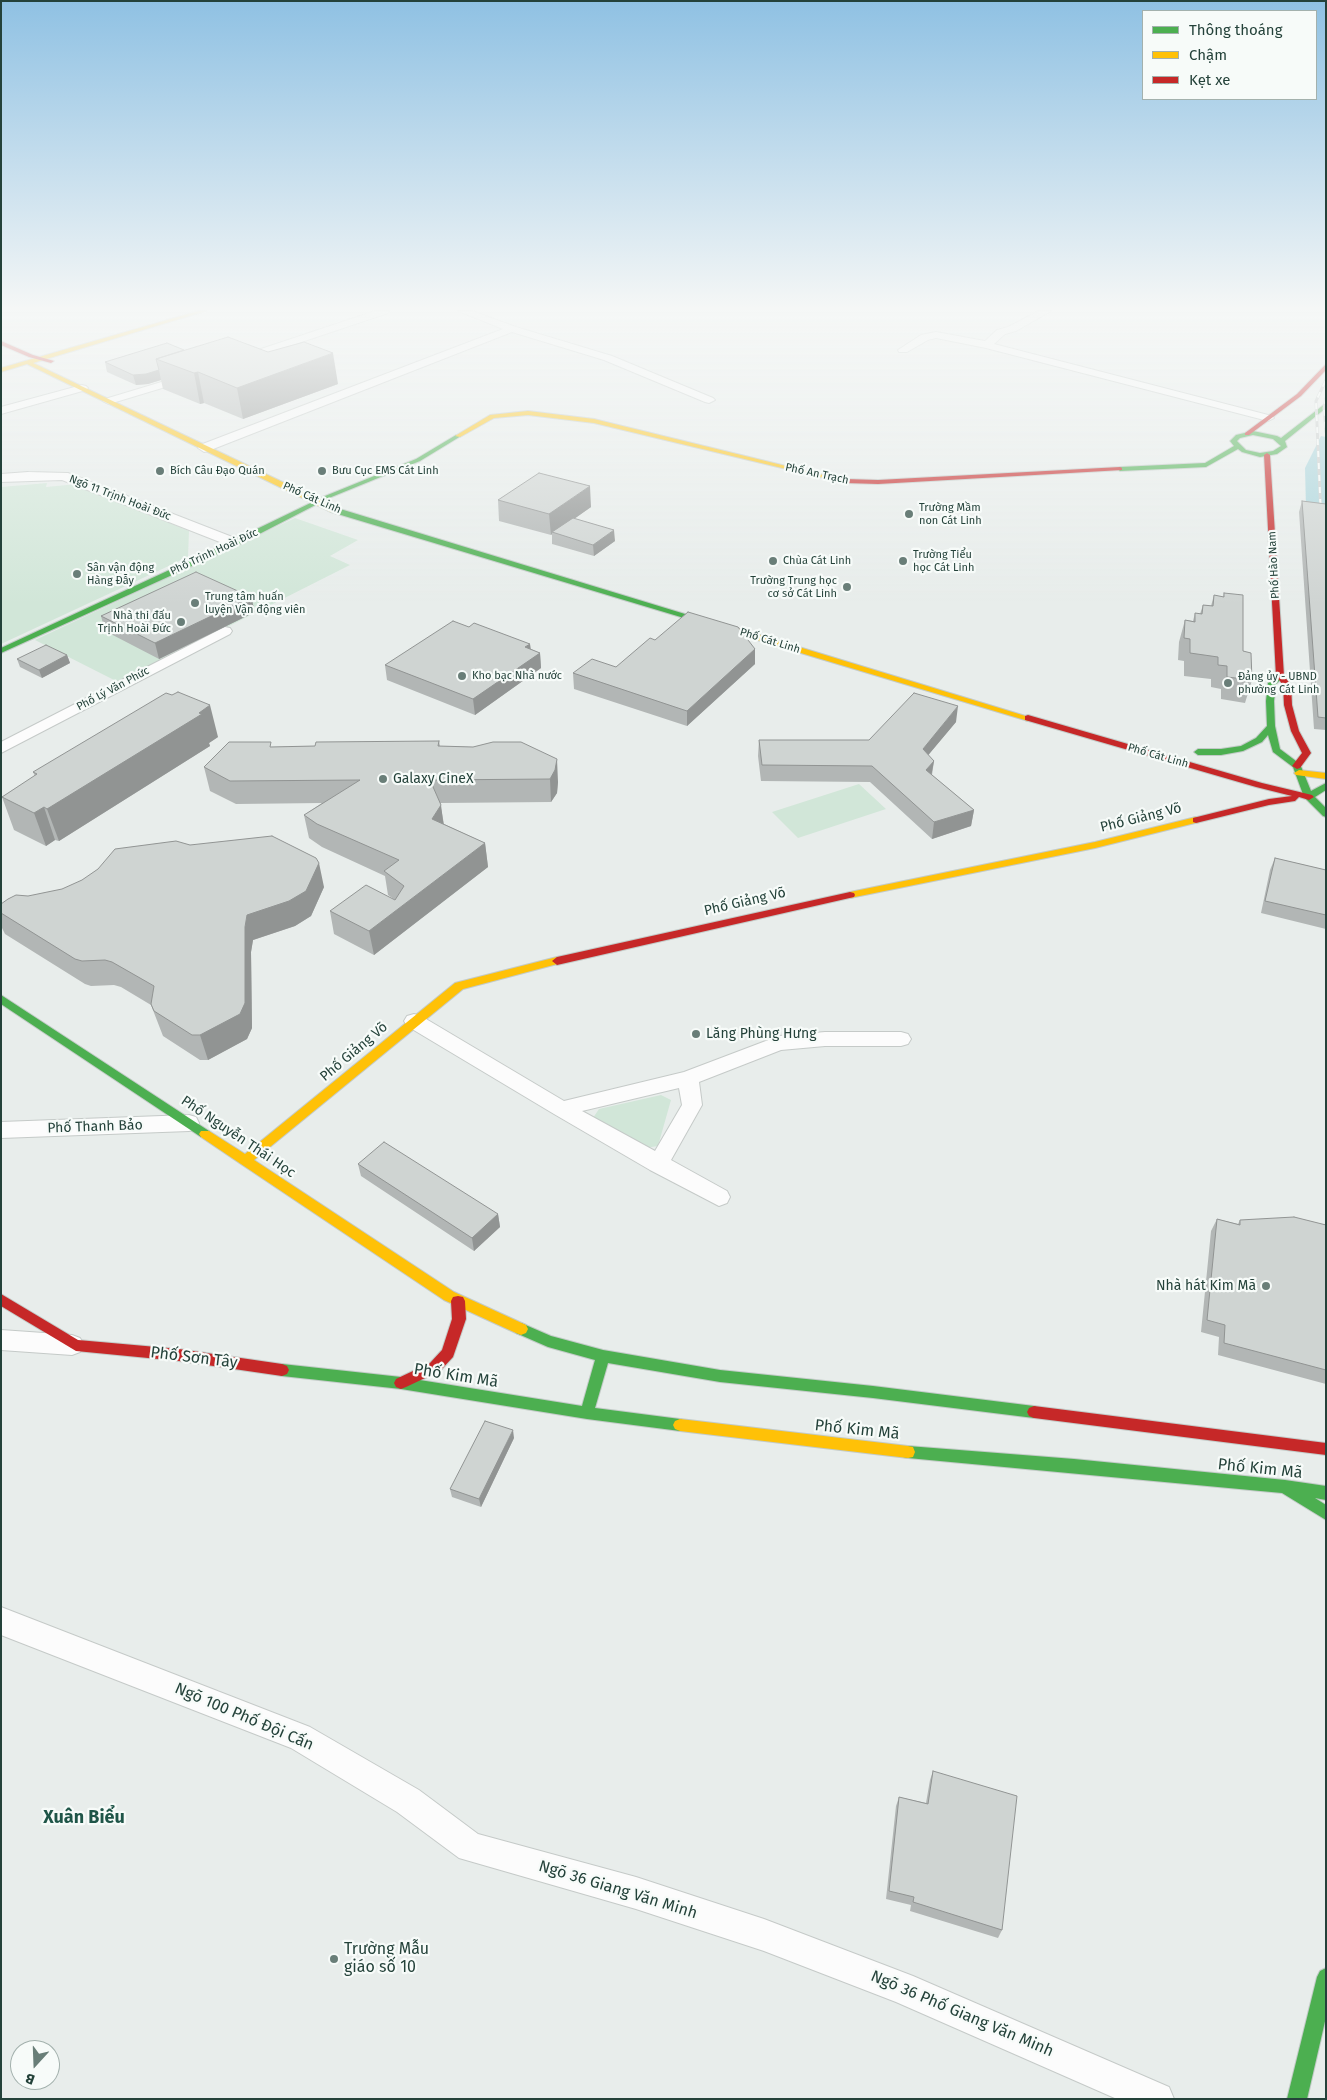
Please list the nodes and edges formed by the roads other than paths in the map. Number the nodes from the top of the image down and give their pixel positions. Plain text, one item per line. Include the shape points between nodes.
1 (134, 409) edge
2 (306, 409) edge
3 (1233, 409) edge
4 (1281, 409) edge
5 (1298, 409) edge
6 (1320, 414) edge
7 (1268, 418) junction
8 (1298, 426) junction
9 (1247, 434) junction
10 (1281, 441) junction
11 (210, 446) junction
12 (1237, 447) junction
13 (1267, 454) junction
14 (1, 478) edge
15 (322, 500) junction
16 (235, 543) junction
17 (225, 631) edge
18 (1, 651) edge
19 (1280, 676) junction
20 (1271, 726) junction
21 (1, 748) edge
22 (1198, 752) dead end
23 (1298, 770) junction
24 (1326, 776) edge
25 (1326, 786) edge
26 (1309, 797) junction
27 (1326, 799) edge
28 (1326, 814) edge
29 (1, 999) edge
30 (414, 1021) junction
31 (901, 1039) dead end
32 (688, 1078) junction
33 (562, 1109) junction
34 (189, 1123) junction
35 (1, 1130) edge
36 (245, 1160) junction
37 (658, 1164) junction
38 (719, 1197) dead end
39 (1, 1299) edge
40 (458, 1301) junction
41 (1, 1340) edge
42 (76, 1345) junction
43 (603, 1356) junction
44 (386, 1383) joint
45 (401, 1383) junction
46 (587, 1413) junction
47 (1326, 1449) edge
48 (1285, 1487) junction
49 (1326, 1493) edge
50 (1326, 1513) edge
51 (1, 1621) edge
52 (470, 1847) joint
53 (764, 1935) joint
54 (1326, 1976) edge
55 (1157, 2099) edge
56 (1297, 2099) edge

1 - 11 main road, Phố Cát Linh
2 - 11 street
3 - 7 street
4 - 7 main road
5 - 6 main road
6 - 8 main road
7 - 8 main road
7 - 9 main road
8 - 10 main road
9 - 10 main road via 1269,435
9 - 12 main road via 1235,438
10 - 13 main road via 1283,449
11 - 15 main road, Phố Cát Linh
12 - 13 main road via 1250,453
12 - 15 main road, Phố An Trạch via 1206,465 888,482 845,481 594,421 528,413 492,416 418,460
13 - 19 main road, Phố Hào Nam
14 - 16 street, Ngõ 11 Trịnh Hoài Đức via 64,476
15 - 16 main road, Phố Trịnh Hoài Đức
15 - 26 main road, Phố Cát Linh via 331,509 669,606 1259,786
16 - 18 main road, Phố Trịnh Hoài Đức
17 - 21 street, Phố Lý Văn Phức
19 - 20 main road, Phố Hào Nam via 1272,683
19 - 23 main road, Phố Hào Nam via 1287,686 1295,731 1307,753
20 - 22 main road via 1258,740 1243,748
20 - 23 main road, Phố Hào Nam via 1276,750
23 - 24 main road
23 - 26 main road
25 - 26 main road, Phố Giảng Võ
26 - 27 main road, Phố Giảng Võ
26 - 28 main road
26 - 30 main road, Phố Giảng Võ via 1269,802 1095,845 764,913 488,978 459,986
29 - 34 main road, Phố Nguyễn Thái Học
30 - 33 street
30 - 36 main road, Phố Giảng Võ
31 - 32 street via 779,1043
32 - 33 street
32 - 37 street via 692,1105
33 - 37 street
34 - 35 street, Phố Thanh Bảo
34 - 36 main road, Phố Nguyễn Thái Học
36 - 40 main road, Phố Nguyễn Thái Học
37 - 38 street
39 - 42 main road
40 - 43 main road, Phố Kim Mã via 548,1341
40 - 45 main road via 459,1318 448,1353 435,1368
41 - 42 street, Phố Sơn Tây
42 - 44 main road, Phố Sơn Tây via 179,1355
43 - 46 main road
43 - 47 main road, Phố Kim Mã via 720,1376
44 - 45 main road, Phố Kim Mã
45 - 46 main road, Phố Kim Mã
46 - 48 main road, Phố Kim Mã via 876,1449
48 - 49 main road, Phố Kim Mã
48 - 50 main road
51 - 52 street, Ngõ 100 Phố Đội Cấn via 300,1737 408,1802
52 - 53 street, Ngõ 36 Giang Văn Minh via 636,1893
53 - 55 street, Ngõ 36 Phố Giang Văn Minh via 902,1988
54 - 56 main road

